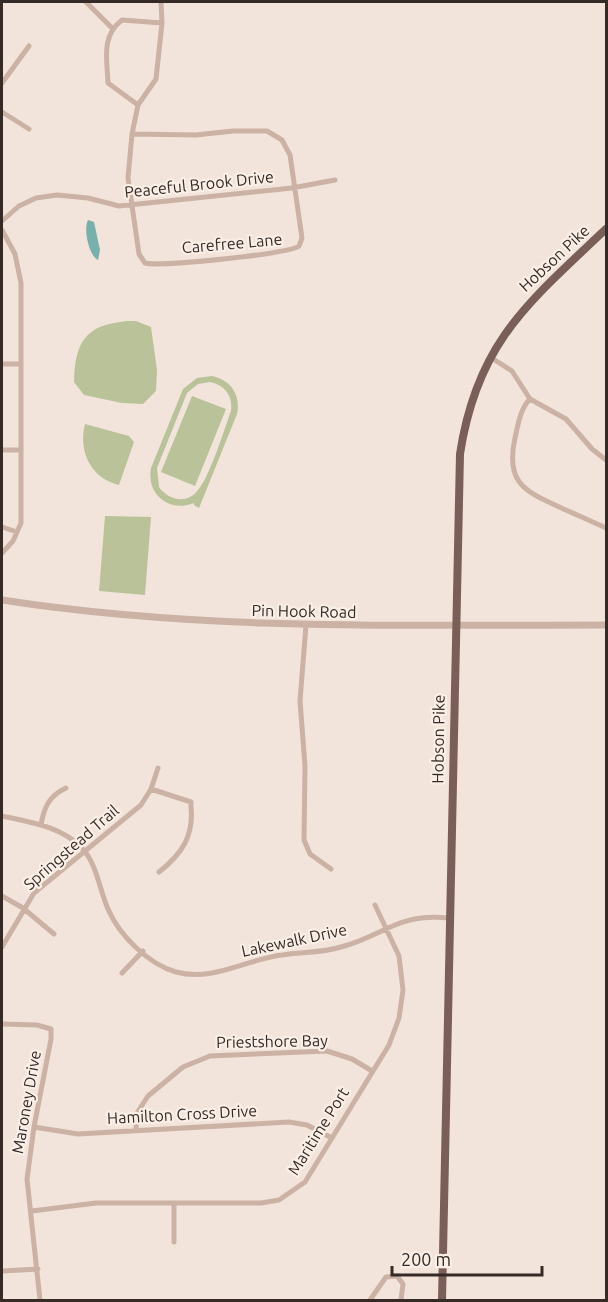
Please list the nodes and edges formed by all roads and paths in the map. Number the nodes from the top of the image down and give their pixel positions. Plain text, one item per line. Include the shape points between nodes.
1 (86, 2) edge
2 (161, 2) edge
3 (162, 23) junction
4 (112, 28) junction
5 (29, 46) dead end
6 (2, 83) edge
7 (138, 105) junction
8 (2, 112) edge
9 (29, 129) dead end
10 (132, 134) junction
11 (334, 180) dead end
12 (293, 188) junction
13 (132, 204) junction
14 (2, 221) edge
15 (606, 229) edge
16 (2, 230) edge
17 (490, 357) junction
18 (2, 364) edge
19 (20, 364) junction
20 (530, 399) junction
21 (2, 450) edge
22 (21, 450) junction
23 (606, 460) edge
24 (2, 527) edge
25 (606, 528) edge
26 (17, 532) junction
27 (2, 553) edge
28 (2, 600) edge
29 (306, 625) junction
30 (456, 625) junction
31 (606, 625) edge
32 (158, 768) dead end
33 (66, 788) dead end
34 (151, 789) junction
35 (2, 816) edge
36 (40, 825) junction
37 (84, 850) junction
38 (331, 869) dead end
39 (159, 872) dead end
40 (2, 897) edge
41 (375, 905) dead end
42 (23, 908) junction
43 (449, 918) junction
44 (387, 928) junction
45 (54, 934) dead end
46 (2, 947) edge
47 (143, 951) junction
48 (122, 973) dead end
49 (2, 1024) edge
50 (372, 1071) junction
51 (34, 1127) junction
52 (136, 1130) junction
53 (330, 1137) junction
54 (174, 1203) junction
55 (32, 1211) junction
56 (174, 1242) dead end
57 (38, 1269) junction
58 (2, 1271) edge
59 (40, 1300) edge
60 (370, 1300) edge
61 (401, 1300) edge
62 (442, 1300) edge

1 - 4 street
2 - 3 street, Carefree Lane
3 - 4 street via 122,20
3 - 7 street, Carefree Lane via 156,79
4 - 7 street via 106,41 108,83
5 - 6 street
7 - 10 street, Carefree Lane
8 - 9 street
10 - 12 street, Carefree Lane via 267,131 282,140 290,155
10 - 13 street, Carefree Lane via 128,178
11 - 12 street, Peaceful Brook Drive
12 - 13 street, Peaceful Brook Drive
12 - 13 street, Carefree Lane via 301,233 299,246 247,257 145,263 139,254
13 - 14 street, Peaceful Brook Drive via 119,206 57,195 19,206
15 - 17 main road, Hobson Pike via 525,306
16 - 19 street via 15,254 21,284
17 - 20 street via 512,371
17 - 30 main road, Hobson Pike via 470,404 460,454
18 - 19 street
19 - 22 street
20 - 23 street via 566,419
20 - 25 street via 521,414 514,444 516,479 530,494
21 - 22 street
22 - 26 street via 21,523
24 - 26 street
26 - 27 street
28 - 29 street, Pin Hook Road via 255,625
29 - 30 street, Pin Hook Road
29 - 38 street via 300,701 305,766 304,840 310,854
30 - 31 street, Pin Hook Road
30 - 43 main road, Hobson Pike
32 - 34 street, Springstead Trail
33 - 36 street via 47,803
34 - 37 street, Springstead Trail via 141,805
34 - 39 street via 191,802 186,846
35 - 36 street, Lakewalk Drive
36 - 37 street, Lakewalk Drive via 68,836
37 - 42 street, Springstead Trail via 34,893
37 - 47 street, Lakewalk Drive via 117,928
40 - 42 street
41 - 44 street, Maritime Port
42 - 45 street
42 - 46 street, Springstead Trail
43 - 44 street, Lakewalk Drive via 427,916
43 - 62 main road, Hobson Pike
44 - 47 street, Lakewalk Drive via 342,947 260,959 212,974 173,971
44 - 50 street, Maritime Port via 399,956 402,1003 389,1045
47 - 48 street
49 - 51 street, Maroney Drive via 51,1029
50 - 52 street, Priestshore Bay via 327,1051 210,1056 183,1067 148,1096 137,1113
50 - 53 street, Maritime Port
51 - 52 street, Hamilton Cross Drive via 78,1134
51 - 55 street, Maroney Drive via 27,1179
52 - 53 street, Hamilton Cross Drive via 289,1122 307,1125
53 - 54 street, Maritime Port via 305,1182 279,1200
54 - 55 street, Maritime Port via 96,1203
54 - 56 street
55 - 57 street, Maroney Drive
57 - 58 street
57 - 59 street, Maroney Drive
60 - 61 street via 386,1276 397,1276 403,1284

